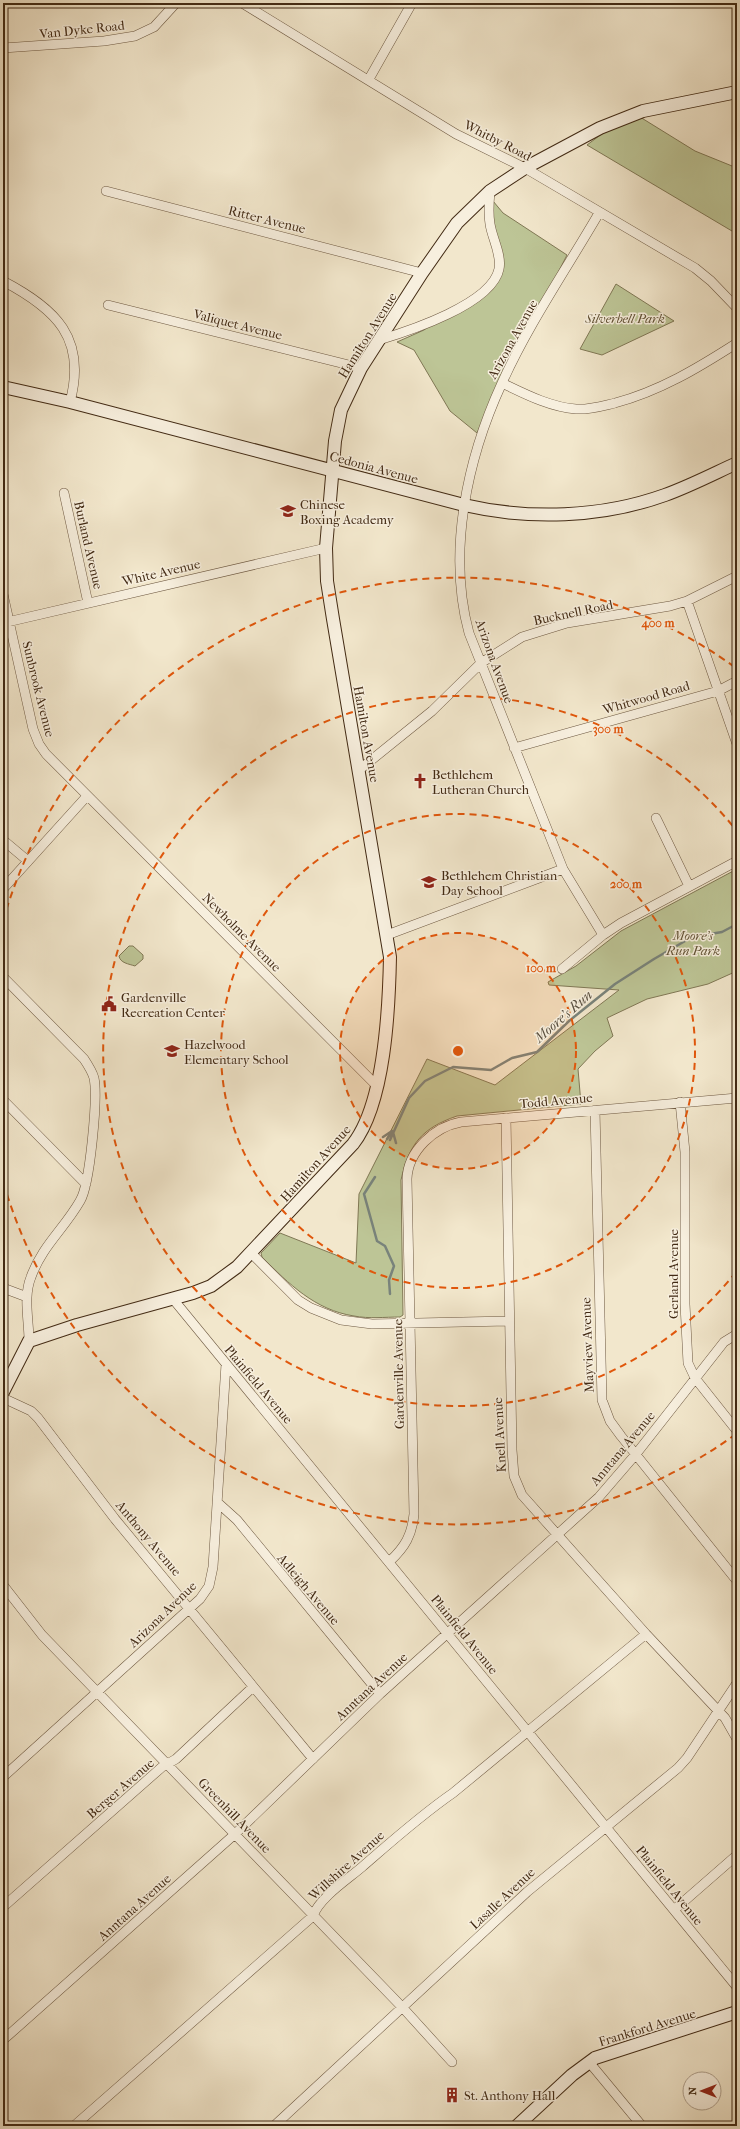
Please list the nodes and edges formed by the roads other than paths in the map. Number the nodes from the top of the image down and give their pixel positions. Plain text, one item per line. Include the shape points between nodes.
1 (176, 3) edge
2 (242, 3) edge
3 (412, 3) edge
4 (3, 48) edge
5 (369, 79) junction
6 (737, 92) edge
7 (526, 168) junction
8 (106, 191) dead end
9 (490, 191) junction
10 (599, 213) junction
11 (422, 273) junction
12 (3, 281) edge
13 (108, 305) dead end
14 (737, 308) edge
15 (379, 340) junction
16 (737, 343) edge
17 (361, 368) junction
18 (502, 383) junction
19 (3, 387) edge
20 (70, 402) junction
21 (737, 463) edge
22 (332, 471) junction
23 (64, 493) dead end
24 (464, 505) junction
25 (326, 548) junction
26 (737, 576) edge
27 (3, 594) edge
28 (687, 601) junction
29 (88, 603) junction
30 (6, 622) edge
31 (481, 663) junction
32 (737, 681) edge
33 (718, 691) junction
34 (737, 744) edge
35 (514, 748) junction
36 (359, 770) junction
37 (87, 796) junction
38 (656, 818) dead end
39 (3, 840) edge
40 (737, 861) edge
41 (28, 862) junction
42 (563, 869) junction
43 (689, 886) junction
44 (3, 888) edge
45 (387, 935) junction
46 (603, 935) junction
47 (562, 969) dead end
48 (3, 977) edge
49 (377, 1086) junction
50 (737, 1098) edge
51 (3, 1100) edge
52 (680, 1102) junction
53 (595, 1110) junction
54 (506, 1118) junction
55 (407, 1179) joint
56 (86, 1184) junction
57 (251, 1253) junction
58 (3, 1288) edge
59 (27, 1297) junction
60 (173, 1299) junction
61 (508, 1321) junction
62 (410, 1323) junction
63 (737, 1334) edge
64 (29, 1341) junction
65 (226, 1364) junction
66 (695, 1378) junction
67 (3, 1392) edge
68 (3, 1398) edge
69 (737, 1431) edge
70 (636, 1454) junction
71 (217, 1502) junction
72 (557, 1535) junction
73 (390, 1562) junction
74 (737, 1580) edge
75 (3, 1585) edge
76 (190, 1608) junction
77 (448, 1634) junction
78 (646, 1634) junction
79 (737, 1683) edge
80 (253, 1687) junction
81 (98, 1693) junction
82 (380, 1694) junction
83 (717, 1710) junction
84 (528, 1732) junction
85 (737, 1739) edge
86 (314, 1759) junction
87 (169, 1764) junction
88 (3, 1777) edge
89 (606, 1826) junction
90 (235, 1834) junction
91 (737, 1855) edge
92 (3, 1907) edge
93 (674, 1910) junction
94 (313, 1916) junction
95 (737, 1987) edge
96 (402, 2008) junction
97 (737, 2012) edge
98 (3, 2040) edge
99 (452, 2062) dead end
100 (588, 2062) junction
101 (74, 2126) edge
102 (274, 2126) edge
103 (517, 2126) edge
104 (642, 2126) edge

1 - 4 street, Van Dyke Road via 154,27 135,36 104,41
2 - 5 street, Whitby Road
3 - 5 street
5 - 7 street, Whitby Road via 456,134
6 - 7 street, Hamilton Avenue via 633,114 588,134
7 - 9 street, Hamilton Avenue
7 - 10 street, Whitby Road
8 - 11 street, Ritter Avenue
9 - 11 street, Hamilton Avenue via 457,223
9 - 15 street via 490,224 500,268 493,281 458,309 412,330
10 - 14 street, Whitby Road via 694,268 711,281
10 - 18 street, Arizona Avenue
11 - 15 street, Hamilton Avenue
12 - 20 street via 52,315 62,324 69,336 75,369
13 - 17 street, Valiquet Avenue
15 - 17 street, Hamilton Avenue
16 - 18 street via 663,386 633,398 590,409 556,405
17 - 22 street, Hamilton Avenue via 341,410
18 - 24 street, Arizona Avenue via 484,430
19 - 20 street, Cedonia Avenue
20 - 22 street, Cedonia Avenue
21 - 24 street, Cedonia Avenue via 665,495 601,511 524,514
22 - 24 street, Cedonia Avenue
22 - 25 street, Hamilton Avenue
23 - 29 street, Burland Avenue
24 - 31 street, Arizona Avenue via 462,597 469,633
25 - 29 street, White Avenue
25 - 36 street, Hamilton Avenue via 330,599
26 - 28 street, Bucknell Road
27 - 30 street, Sunbrook Avenue
28 - 31 street, Bucknell Road via 654,610 593,618 544,629 522,637
28 - 33 street
29 - 30 street, White Avenue
30 - 37 street, Sunbrook Avenue via 39,744
31 - 35 street, Arizona Avenue
31 - 36 street, Bucknell Road via 432,711
32 - 33 street, Whitwood Road
33 - 34 street
33 - 35 street, Whitwood Road
35 - 42 street, Arizona Avenue
36 - 45 street, Hamilton Avenue
37 - 41 street
37 - 49 street, Newholme Avenue
38 - 43 street
39 - 41 street
40 - 43 street
41 - 44 street
42 - 45 street
42 - 46 street, Arizona Avenue
43 - 46 street
45 - 49 street, Hamilton Avenue via 390,956 389,981
46 - 47 street
48 - 56 street via 74,1048 92,1071 95,1089
49 - 57 street, Hamilton Avenue via 371,1111 360,1134
50 - 52 street, Todd Avenue
51 - 56 street
52 - 53 street, Todd Avenue
52 - 66 street, Gerland Avenue via 685,1152 687,1352 688,1363
53 - 54 street, Todd Avenue
53 - 70 street, Mayview Avenue via 600,1388 610,1421
54 - 55 street, Todd Avenue via 453,1124 438,1131 415,1152 408,1168
54 - 61 street, Knell Avenue
55 - 62 street, Gardenville Avenue
56 - 59 street via 80,1201 44,1248 30,1278
57 - 60 street, Hamilton Avenue via 237,1268 211,1286
57 - 62 street via 298,1300 311,1308 341,1320 357,1323
58 - 59 street
59 - 64 street
60 - 64 street, Hamilton Avenue
60 - 65 street, Plainfield Avenue
61 - 62 street
61 - 72 street, Knell Avenue via 514,1476 522,1495
62 - 73 street, Gardenville Avenue via 412,1528 404,1547
63 - 66 street, Anntana Avenue via 724,1342
64 - 67 street
65 - 71 street, Arizona Avenue
65 - 73 street, Plainfield Avenue
66 - 69 street, Gerland Avenue
66 - 70 street, Anntana Avenue
68 - 76 street, Anthony Avenue via 31,1411 38,1418 115,1519
70 - 72 street, Anntana Avenue via 610,1486
70 - 74 street, Mayview Avenue
71 - 76 street, Arizona Avenue via 211,1580 202,1596
71 - 82 street, Adleigh Avenue via 237,1520
72 - 77 street, Anntana Avenue
72 - 78 street, Knell Avenue
73 - 77 street, Plainfield Avenue
75 - 81 street, Greenhill Avenue via 42,1634
76 - 80 street, Anthony Avenue
76 - 81 street, Arizona Avenue
77 - 82 street, Anntana Avenue
77 - 84 street, Plainfield Avenue
78 - 83 street, Knell Avenue
78 - 84 street, Willshire Avenue
79 - 83 street, Lasalle Avenue
80 - 86 street, Anthony Avenue
80 - 87 street, Berger Avenue
81 - 87 street, Greenhill Avenue
81 - 88 street, Arizona Avenue
82 - 86 street, Anntana Avenue
83 - 85 street, Knell Avenue via 725,1718
83 - 89 street, Lasalle Avenue via 678,1768
84 - 89 street, Plainfield Avenue
84 - 94 street, Willshire Avenue via 431,1808 341,1885 315,1910
86 - 90 street, Anntana Avenue
87 - 90 street, Greenhill Avenue
87 - 92 street, Berger Avenue via 162,1767
89 - 93 street, Plainfield Avenue
89 - 96 street, Lasalle Avenue via 527,1892
90 - 94 street, Greenhill Avenue
90 - 98 street, Anntana Avenue
91 - 93 street
93 - 95 street, Plainfield Avenue
94 - 96 street, Greenhill Avenue
94 - 101 street, Willshire Avenue
96 - 99 street, Greenhill Avenue
96 - 102 street, Lasalle Avenue
97 - 100 street, Frankford Avenue via 610,2052
100 - 103 street, Frankford Avenue
100 - 104 street

